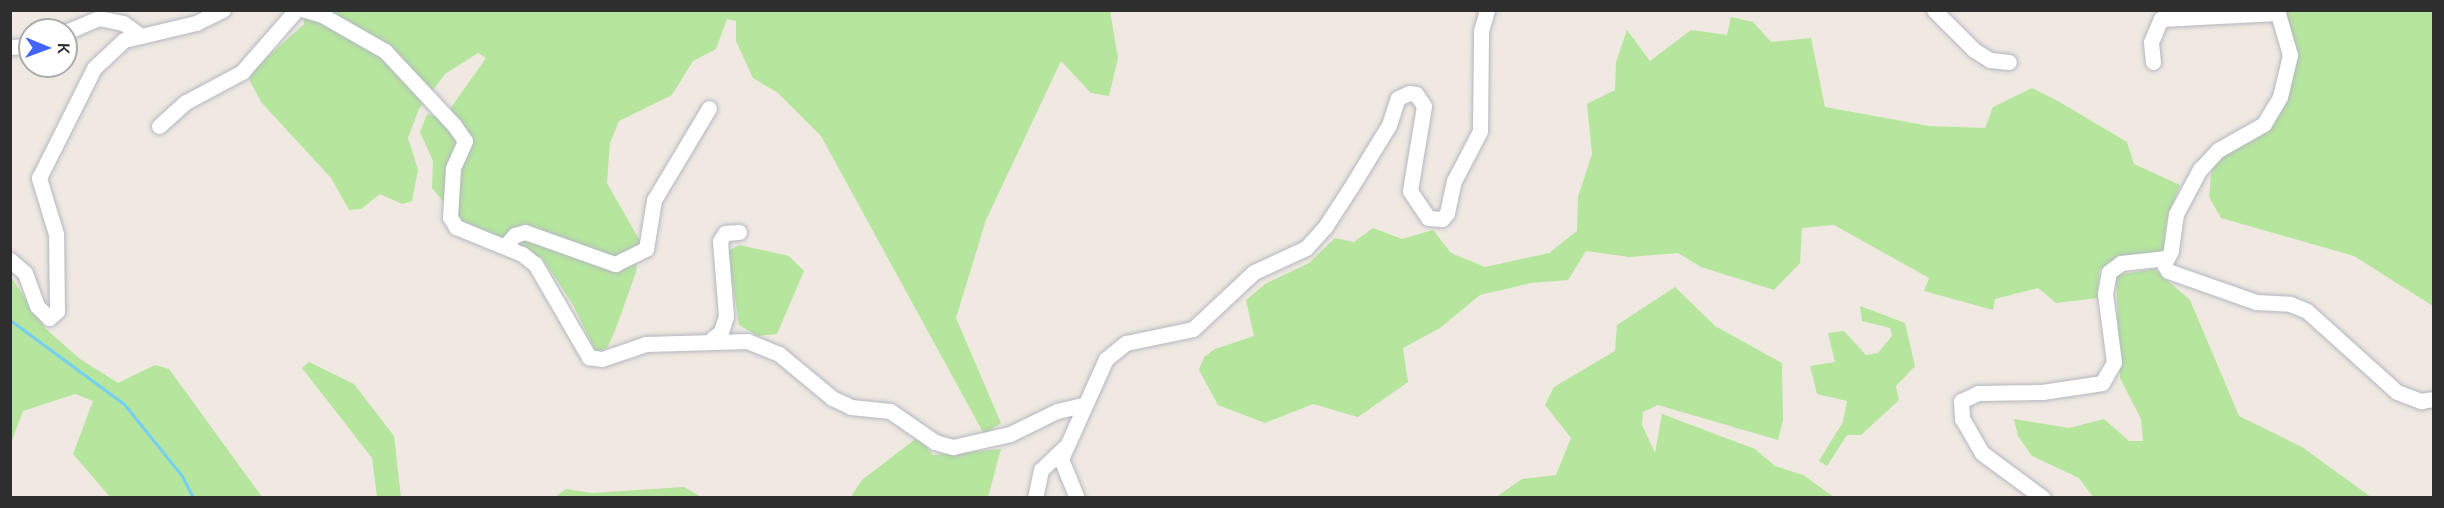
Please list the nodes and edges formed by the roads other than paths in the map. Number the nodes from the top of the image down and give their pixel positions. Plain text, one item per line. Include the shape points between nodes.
1 (223, 10) edge
2 (296, 10) edge
3 (305, 10) edge
4 (1486, 10) edge
5 (1934, 10) edge
6 (2277, 12) edge
7 (78, 27) edge
8 (141, 36) junction
9 (2009, 62) dead end
10 (2153, 62) dead end
11 (709, 108) dead end
12 (159, 126) dead end
13 (739, 232) dead end
14 (505, 246) junction
15 (2166, 258) junction
16 (10, 260) edge
17 (712, 339) junction
18 (2433, 399) edge
19 (1083, 405) junction
20 (1064, 448) junction
21 (1035, 498) edge
22 (1077, 498) edge
23 (2043, 498) edge

1 - 8 street via 196,23
2 - 12 street via 242,72 186,102
3 - 14 street via 322,15 385,51 454,124 465,141 453,168 450,217 456,227
4 - 19 street via 1481,31 1480,131 1454,181 1442,219 1428,218 1410,191 1424,106 1416,94 1409,93 1398,98 1389,125 1351,187 1306,248 1254,272 1192,328 1118,348 1106,359
5 - 9 street via 1974,50 1990,60
6 - 10 street via 2161,19 2151,42
6 - 15 street via 2290,55 2280,97 2264,124 2233,139 2200,169 2176,214 2173,244
7 - 8 street via 99,18 123,23
8 - 16 street via 124,40 94,68 42,166 39,187 56,234 57,311 49,318 37,306 25,273
11 - 14 street via 654,200 646,249 615,264 525,232 514,235
13 - 17 street via 725,233 720,240 726,316 721,332
14 - 17 street via 535,264 589,357 602,359 646,344
15 - 18 street via 2168,271 2256,302 2290,304 2307,311 2397,392 2421,401
15 - 23 street via 2121,263 2109,272 2105,294 2114,362 2102,383 2042,392 1978,393 1961,401 1962,419 1982,453
17 - 19 street via 747,341 778,354 832,398 851,407 890,411 906,418 935,442 953,447 1010,434 1057,411
19 - 20 street
20 - 21 street via 1041,470
20 - 22 street via 1061,459

